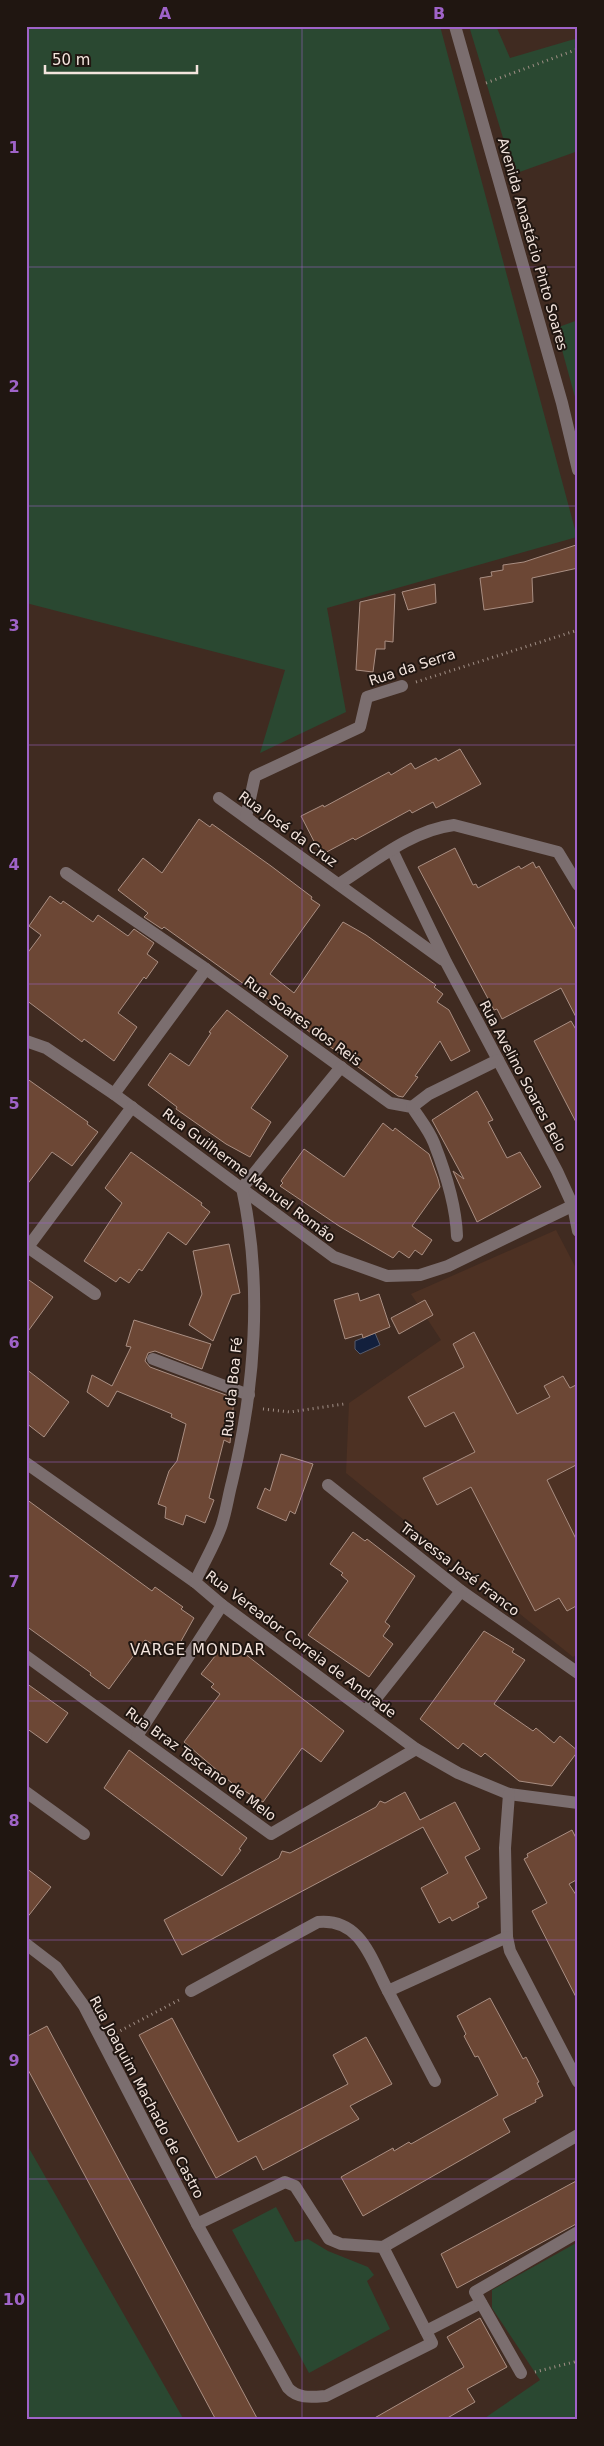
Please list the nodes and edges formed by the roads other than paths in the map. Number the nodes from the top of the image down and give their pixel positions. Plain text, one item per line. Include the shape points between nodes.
1 (455, 26) edge
2 (578, 470) edge
3 (402, 686) road end
4 (219, 798) dead end
5 (246, 818) junction
6 (392, 850) junction
7 (66, 872) dead end
8 (339, 884) junction
9 (578, 885) edge
10 (446, 962) junction
11 (206, 969) junction
12 (26, 1041) edge
13 (498, 1060) junction
14 (341, 1067) junction
15 (114, 1094) junction
16 (132, 1107) junction
17 (412, 1107) junction
18 (242, 1188) junction
19 (575, 1205) edge
20 (578, 1231) edge
21 (457, 1236) dead end
22 (27, 1246) edge
23 (95, 1294) dead end
24 (153, 1358) dead end
25 (248, 1401) junction
26 (26, 1463) edge
27 (328, 1485) dead end
28 (195, 1582) junction
29 (461, 1591) junction
30 (222, 1605) junction
31 (26, 1656) edge
32 (578, 1673) edge
33 (366, 1712) junction
34 (137, 1736) junction
35 (416, 1749) junction
36 (26, 1792) edge
37 (509, 1794) junction
38 (578, 1803) edge
39 (84, 1834) dead end
40 (506, 1937) junction
41 (26, 1944) edge
42 (191, 1991) road end
43 (388, 1991) junction
44 (436, 2081) dead end
45 (578, 2082) edge
46 (578, 2135) edge
47 (197, 2224) junction
48 (578, 2232) edge
49 (383, 2247) junction
50 (481, 2303) junction
51 (426, 2331) junction
52 (521, 2373) road end

1 - 2 street, Avenida Anastácio Pinto Soares
3 - 5 street, Rua da Serra via 367,697 360,727 255,776
4 - 5 street, Rua José da Cruz
5 - 8 street, Rua José da Cruz
6 - 8 street
6 - 9 street via 436,827 454,824 558,852
6 - 10 street, Rua Avelino Soares Belo
7 - 11 street, Rua Soares dos Reis
8 - 10 street, Rua Avelino Soares Belo
10 - 13 street, Rua Avelino Soares Belo
11 - 14 street, Rua Soares dos Reis
11 - 15 street
12 - 15 street, Rua Guilherme Manuel Romão via 46,1048
13 - 17 street via 429,1094
13 - 19 street, Rua Avelino Soares Belo
14 - 17 street, Rua Soares dos Reis via 390,1103
14 - 18 street
15 - 16 street, Rua Guilherme Manuel Romão
16 - 18 street, Rua Guilherme Manuel Romão
16 - 22 street
17 - 21 street via 433,1142 446,1181
18 - 19 street, Rua Guilherme Manuel Romão via 334,1257 387,1276 420,1275 448,1266
18 - 25 street, Rua da Boa Fé via 253,1283
19 - 20 street, Rua Avelino Soares Belo
22 - 23 street
24 - 25 street
25 - 28 street, Rua da Boa Fé via 221,1526
26 - 28 street, Rua Vereador Correia de Andrade
27 - 29 street, Travessa José Franco
28 - 30 street, Rua Vereador Correia de Andrade
29 - 32 street, Travessa José Franco
29 - 33 street
30 - 33 street, Rua Vereador Correia de Andrade
30 - 34 street
31 - 34 street, Rua Braz Toscano de Melo
33 - 35 street, Rua Vereador Correia de Andrade
34 - 35 street, Rua Braz Toscano de Melo via 271,1834
35 - 37 street, Rua Vereador Correia de Andrade via 458,1773
36 - 39 street
37 - 38 street, Rua Vereador Correia de Andrade
37 - 40 street via 505,1848
40 - 43 street
40 - 45 street via 510,1951
41 - 47 street, Rua Joaquim Machado de Castro via 56,1967 84,2006
42 - 43 street via 308,1926 330,1921 355,1932
43 - 44 street
46 - 49 street
47 - 49 street via 285,2182 295,2186 328,2239 341,2244
47 - 51 street, Rua Joaquim Machado de Castro via 293,2394 326,2396 432,2343
48 - 50 street via 475,2292
49 - 51 street
50 - 51 street
50 - 52 street

